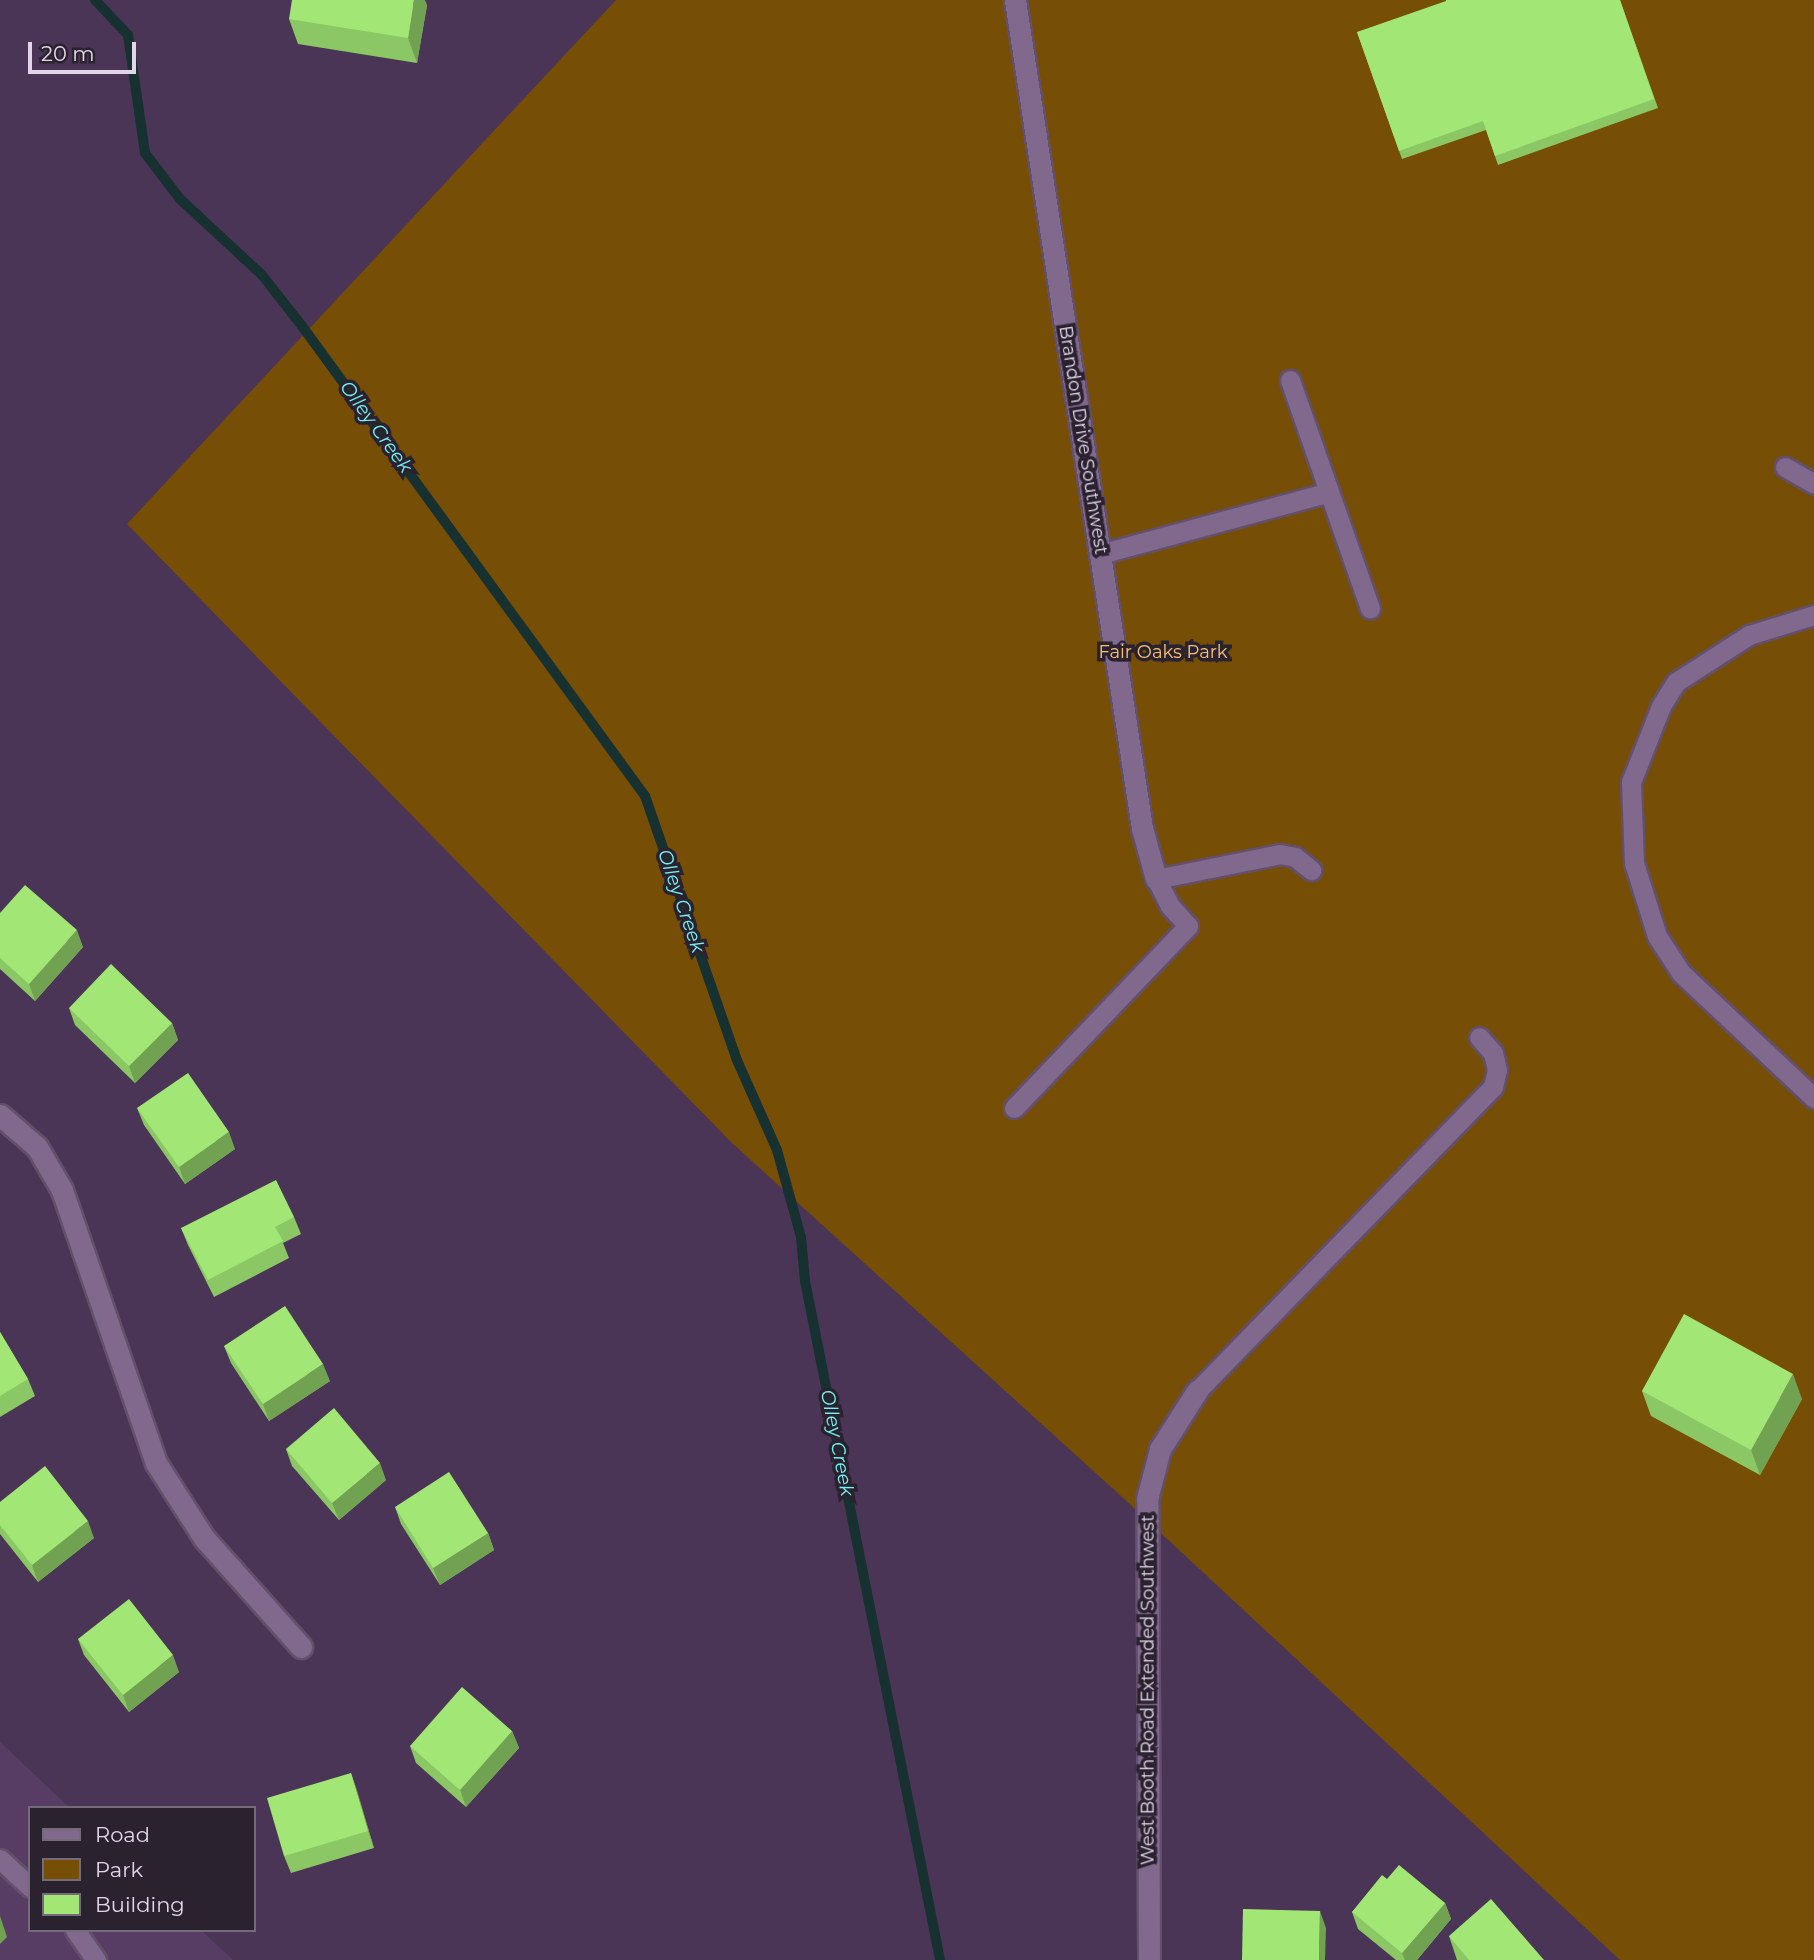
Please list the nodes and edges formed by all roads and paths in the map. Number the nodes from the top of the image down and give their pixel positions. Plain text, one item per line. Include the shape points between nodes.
1 (1015, 0) edge
2 (1290, 380) dead end
3 (1785, 467) dead end
4 (1814, 484) edge
5 (1329, 492) junction
6 (1100, 554) junction
7 (1370, 608) dead end
8 (1814, 615) edge
9 (1311, 870) dead end
10 (1156, 879) junction
11 (1479, 1037) dead end
12 (1814, 1098) edge
13 (1014, 1108) dead end
14 (0, 1115) edge
15 (1197, 1391) joint
16 (301, 1647) dead end
17 (0, 1859) edge
18 (28, 1885) edge
19 (76, 1932) edge
20 (96, 1960) edge
21 (1149, 1960) edge

1 - 6 street, Brandon Drive Southwest
2 - 5 lane
3 - 4 lane
5 - 6 lane
5 - 7 lane
6 - 10 street, Brandon Drive Southwest via 1143,828
8 - 12 lane via 1749,635 1676,682 1661,706 1631,782 1634,863 1657,936 1681,973
9 - 10 lane via 1295,857 1280,854
10 - 13 lane via 1170,906 1188,926
11 - 15 lane via 1493,1053 1497,1070 1493,1087
14 - 16 street via 37,1147 62,1190 156,1463 204,1538
15 - 21 street, West Booth Road Extended Southwest via 1160,1449 1147,1499
17 - 18 lane
19 - 20 lane

